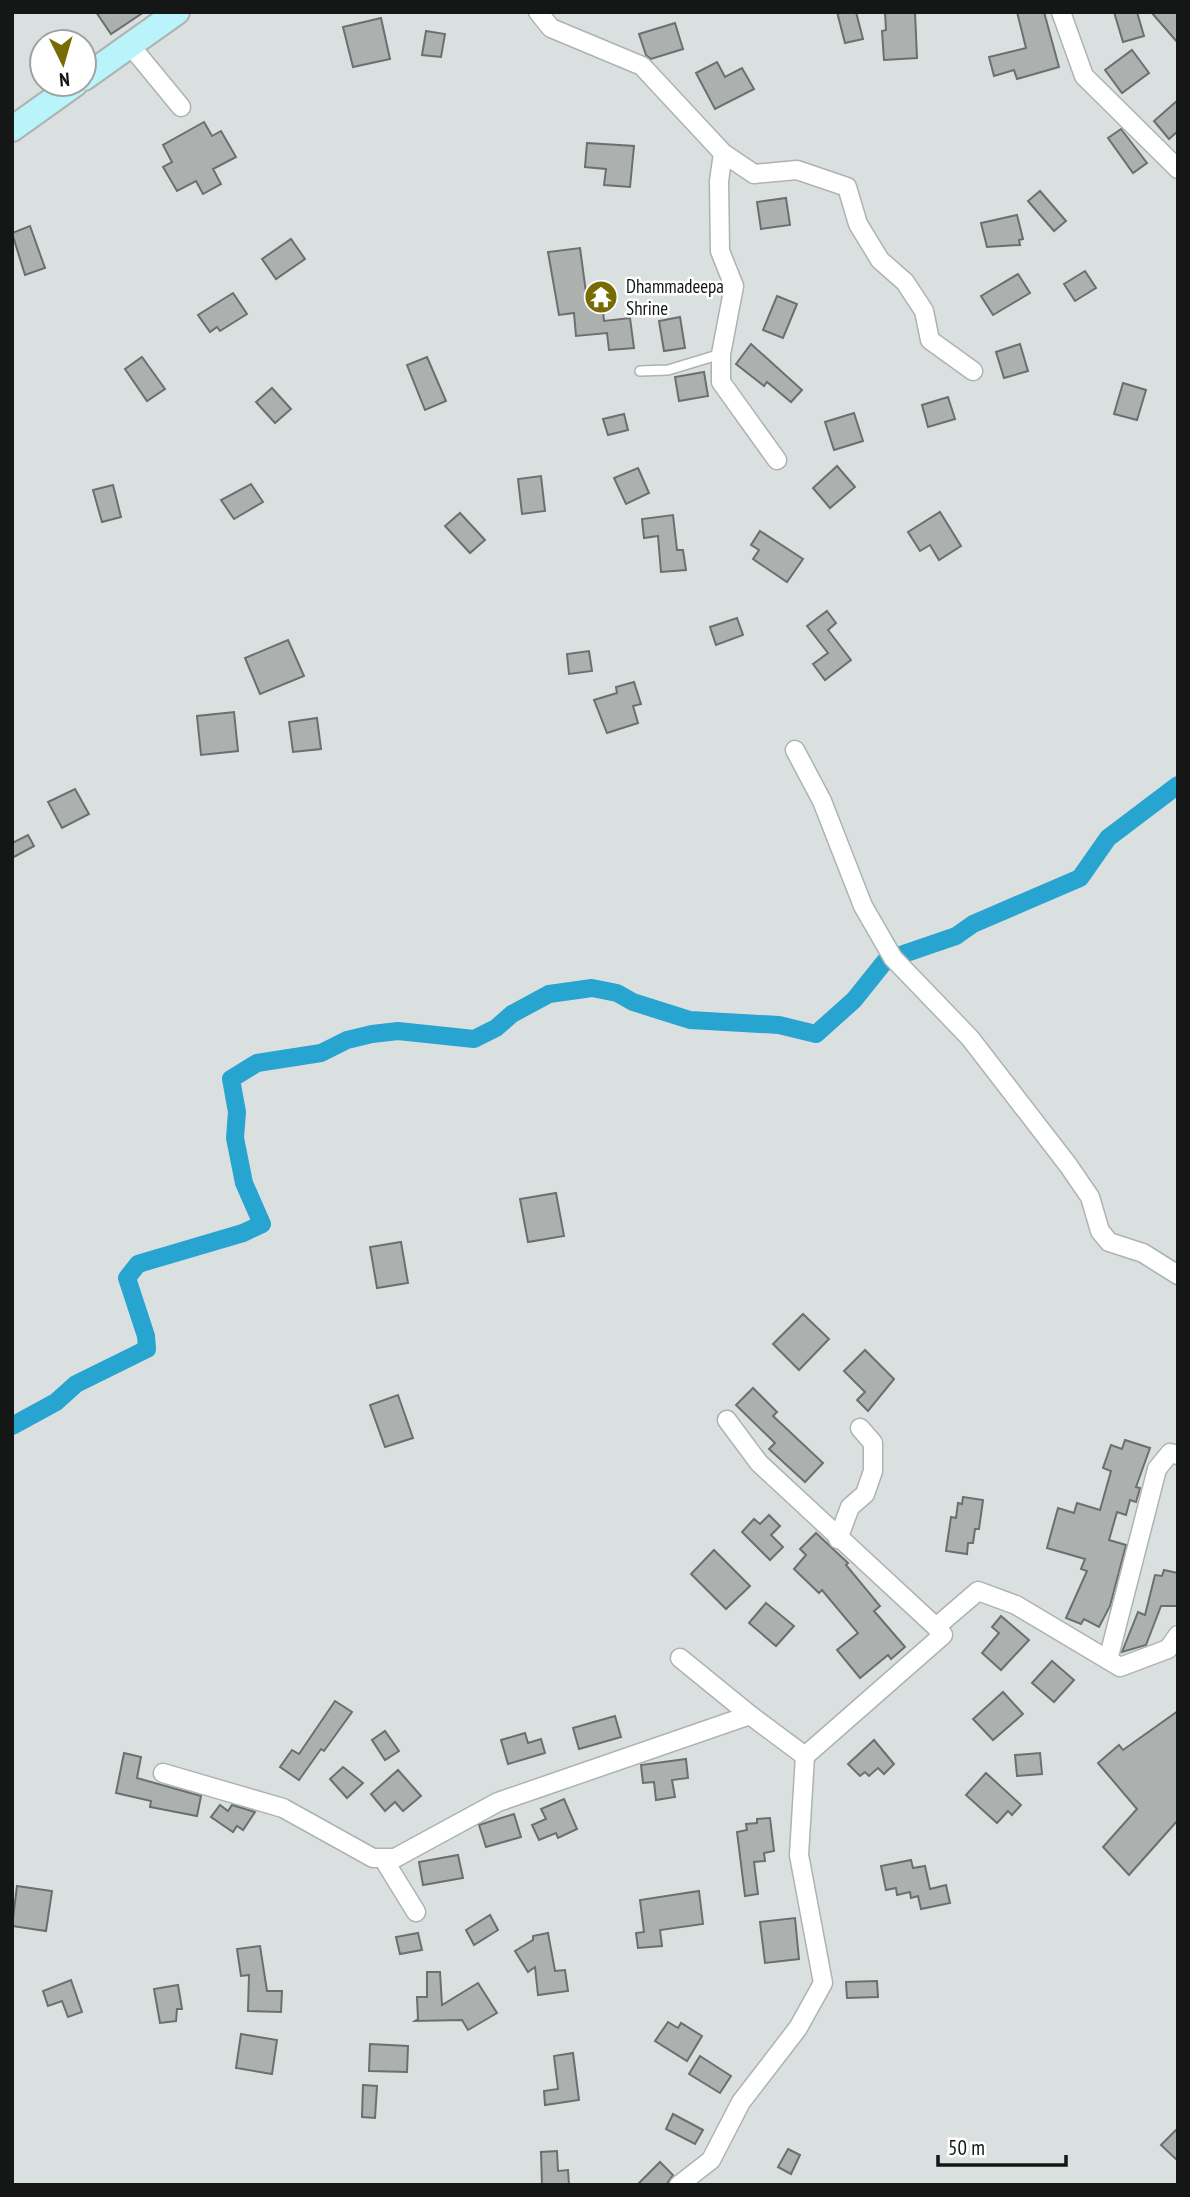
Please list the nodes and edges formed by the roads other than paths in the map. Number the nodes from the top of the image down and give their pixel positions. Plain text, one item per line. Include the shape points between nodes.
1 (177, 12) edge
2 (538, 12) edge
3 (1061, 12) edge
4 (130, 45) junction
5 (98, 68) edge
6 (55, 98) edge
7 (181, 107) dead end
8 (12, 129) edge
9 (723, 153) junction
10 (1178, 169) edge
11 (721, 354) junction
12 (640, 371) dead end
13 (973, 371) dead end
14 (778, 460) dead end
15 (795, 750) dead end
16 (1178, 1275) edge
17 (727, 1420) dead end
18 (860, 1428) dead end
19 (1178, 1455) edge
20 (838, 1539) junction
21 (936, 1626) junction
22 (1173, 1642) edge
23 (680, 1658) dead end
24 (1108, 1660) junction
25 (1178, 1665) edge
26 (750, 1715) junction
27 (806, 1756) junction
28 (163, 1773) dead end
29 (384, 1860) junction
30 (416, 1912) dead end
31 (679, 2185) edge

1 - 4 street
2 - 9 street via 551,28 642,66
3 - 10 street via 1084,76
4 - 5 street
4 - 7 street
6 - 8 street
9 - 11 street via 720,251 734,286
9 - 13 street via 754,174 797,170 847,187 858,223 880,260 905,282 924,311 930,340
11 - 12 lane via 668,370
11 - 14 street via 721,382
15 - 16 street via 822,801 863,906 892,958 970,1038 1068,1165 1090,1197 1100,1231 1109,1242 1143,1254
17 - 20 street via 759,1463
18 - 20 street via 873,1443 873,1471 865,1494 850,1507
19 - 24 street via 1170,1453 1157,1469
20 - 21 street
21 - 24 street via 978,1591 1016,1605
21 - 27 street via 943,1635
22 - 24 street via 1120,1667
22 - 25 street
23 - 26 street
26 - 27 street
26 - 29 street via 498,1802
27 - 31 street via 799,1855 823,1983 798,2028 741,2102 711,2160
28 - 29 street via 283,1808
29 - 30 street

